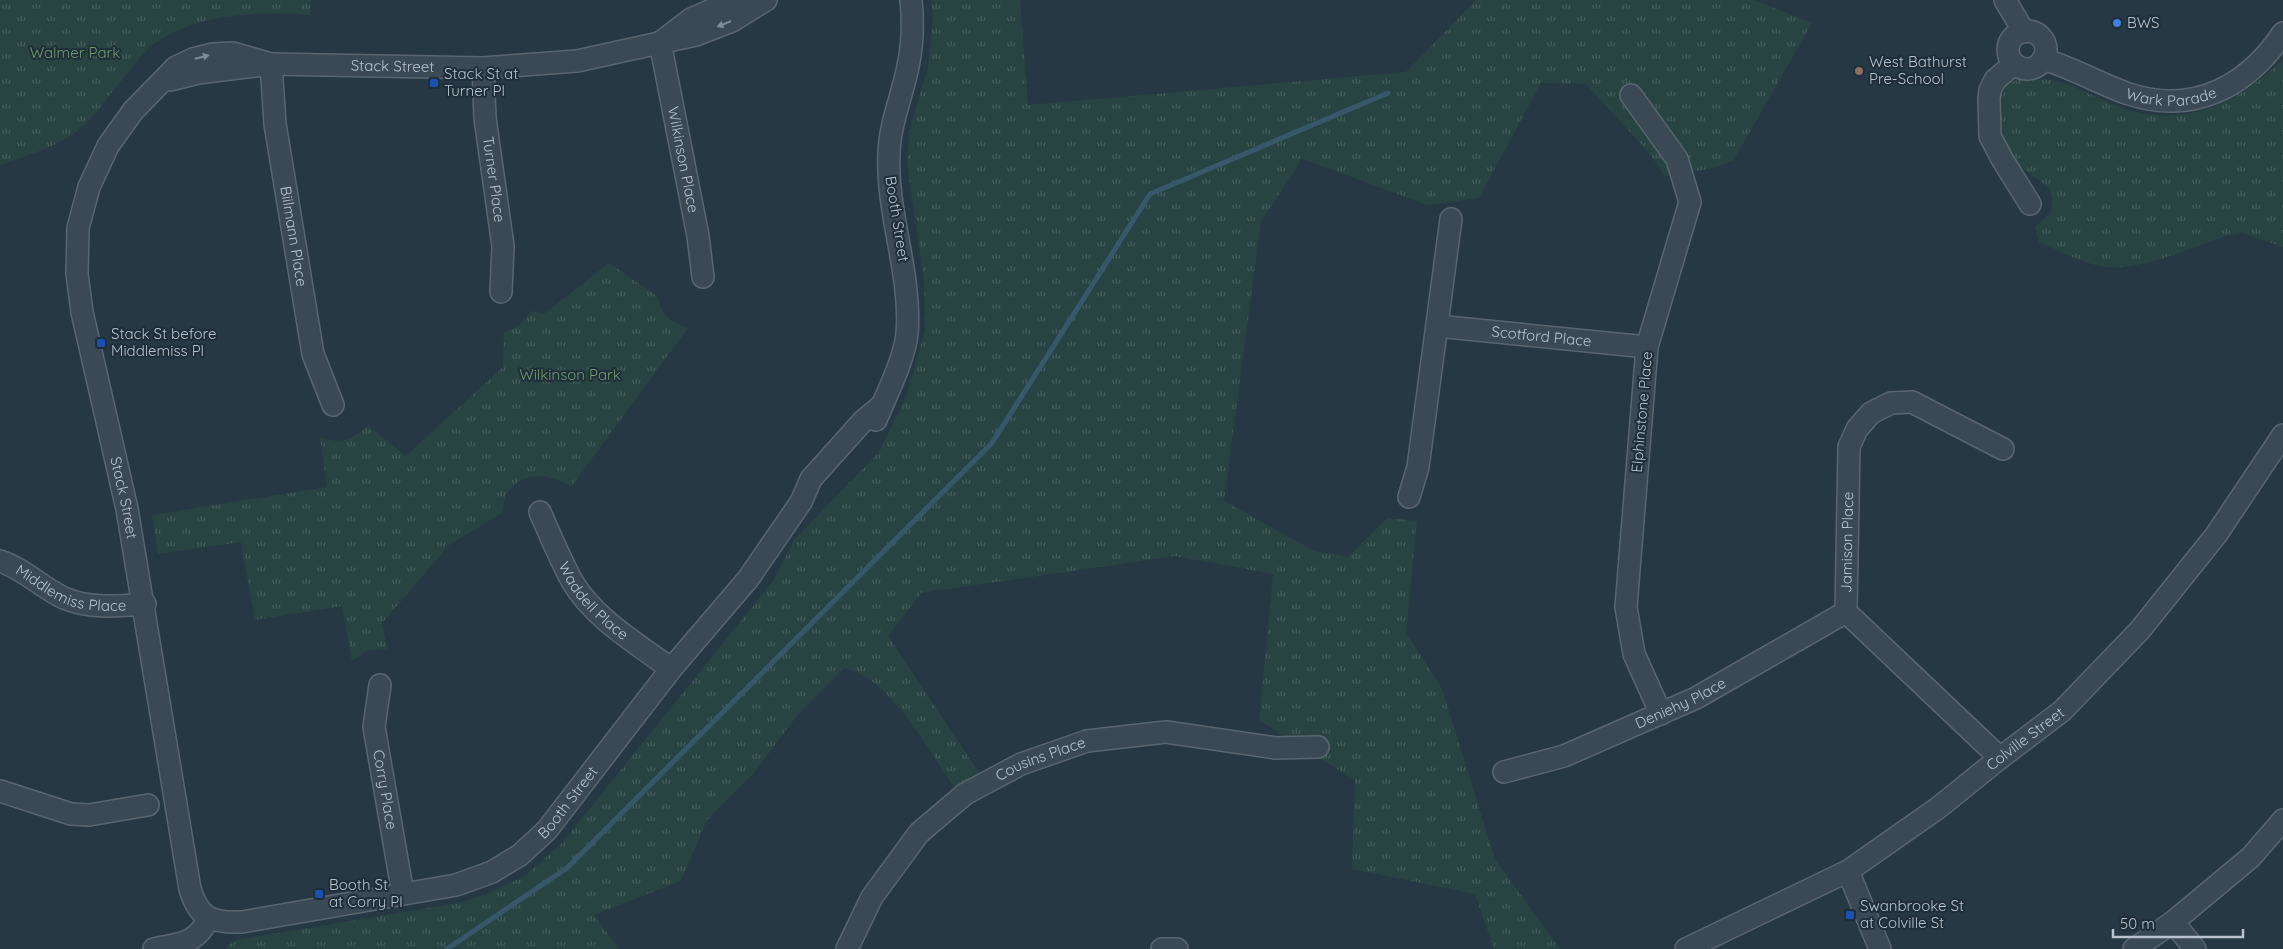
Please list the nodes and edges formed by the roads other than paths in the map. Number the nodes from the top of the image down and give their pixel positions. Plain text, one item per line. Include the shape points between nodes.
1 (735, 0) edge
2 (766, 0) edge
3 (911, 0) edge
4 (2005, 0) edge
5 (2024, 32) junction
6 (2283, 33) edge
7 (660, 42) junction
8 (2043, 59) junction
9 (271, 64) junction
10 (2014, 64) junction
11 (483, 68) junction
12 (1631, 95) dead end
13 (2030, 204) dead end
14 (1451, 219) dead end
15 (703, 277) dead end
16 (501, 292) dead end
17 (1437, 326) junction
18 (1647, 347) junction
19 (333, 405) dead end
20 (2283, 436) edge
21 (2003, 450) dead end
22 (1409, 497) dead end
23 (540, 512) dead end
24 (0, 561) edge
25 (145, 604) junction
26 (1846, 612) junction
27 (671, 670) junction
28 (380, 685) dead end
29 (1661, 714) junction
30 (1318, 746) dead end
31 (2000, 758) junction
32 (1504, 772) dead end
33 (0, 791) edge
34 (148, 805) dead end
35 (2283, 820) edge
36 (1848, 871) junction
37 (403, 894) junction
38 (215, 920) junction
39 (2173, 922) junction
40 (154, 949) edge
41 (847, 949) edge
42 (1162, 949) edge
43 (1177, 949) edge
44 (1686, 949) edge
45 (1880, 949) edge
46 (2134, 949) edge
47 (2195, 949) edge

1 - 7 street, Stack Street via 691,18
2 -> 7 street, Stack Street via 732,21 696,35
3 - 27 street, Booth Street via 909,62 889,152 889,184 904,270 906,336 881,406 873,426 822,486 800,502 748,578
4 - 5 street
5 - 8 street via 2036,34 2044,42
5 - 10 street via 2013,37 2008,48
6 - 8 street, Wark Parade via 2255,69 2216,93 2193,100 2150,99 2128,93
7 - 11 street, Stack Street via 577,61
7 - 15 street, Wilkinson Place
8 - 10 street via 2030,69
9 - 11 street, Stack Street
9 - 19 street, Biilmann Place via 275,124 313,354
9 - 25 street, Stack Street via 198,73 162,83 133,111 108,146 89,187 78,228 76,274 82,312
10 - 13 street via 1995,80 1990,90 1990,136
11 - 16 street, Turner Place via 485,118 504,246
12 - 18 street, Elphinstone Place via 1677,160 1690,202
14 - 17 street
17 - 18 street, Scotford Place
17 - 22 street via 1418,467
18 - 29 street, Elphinstone Place via 1626,607 1634,654
20 - 31 street, Colville Street via 2216,535 2140,630 2062,711
21 - 26 street, Jamison Place via 1912,402 1891,403 1871,413 1849,447
23 - 27 street, Waddell Place via 573,582 589,602
24 - 25 street, Middlemiss Place via 26,573 64,598 86,605
25 - 38 street, Stack Street via 190,888 200,912
26 - 29 street, Deniehy Place via 1696,698
26 - 31 street, Jamison Place
27 - 37 street, Booth Street via 547,830 520,855 492,872 456,885
28 - 37 street, Corry Place via 374,727
29 - 32 street, Deniehy Place via 1564,756
30 - 41 street, Cousins Place via 1276,748 1166,732 1087,740 1021,764 965,794 919,833 872,897
31 - 36 street, Colville Street via 1938,808
33 - 34 street via 71,814 89,815
35 - 39 street via 2251,857
36 - 44 street, Colville Street
36 - 45 street
37 - 38 street, Booth Street via 242,922
38 - 40 street via 192,940
39 - 46 street
39 - 47 street
42 - 43 street

